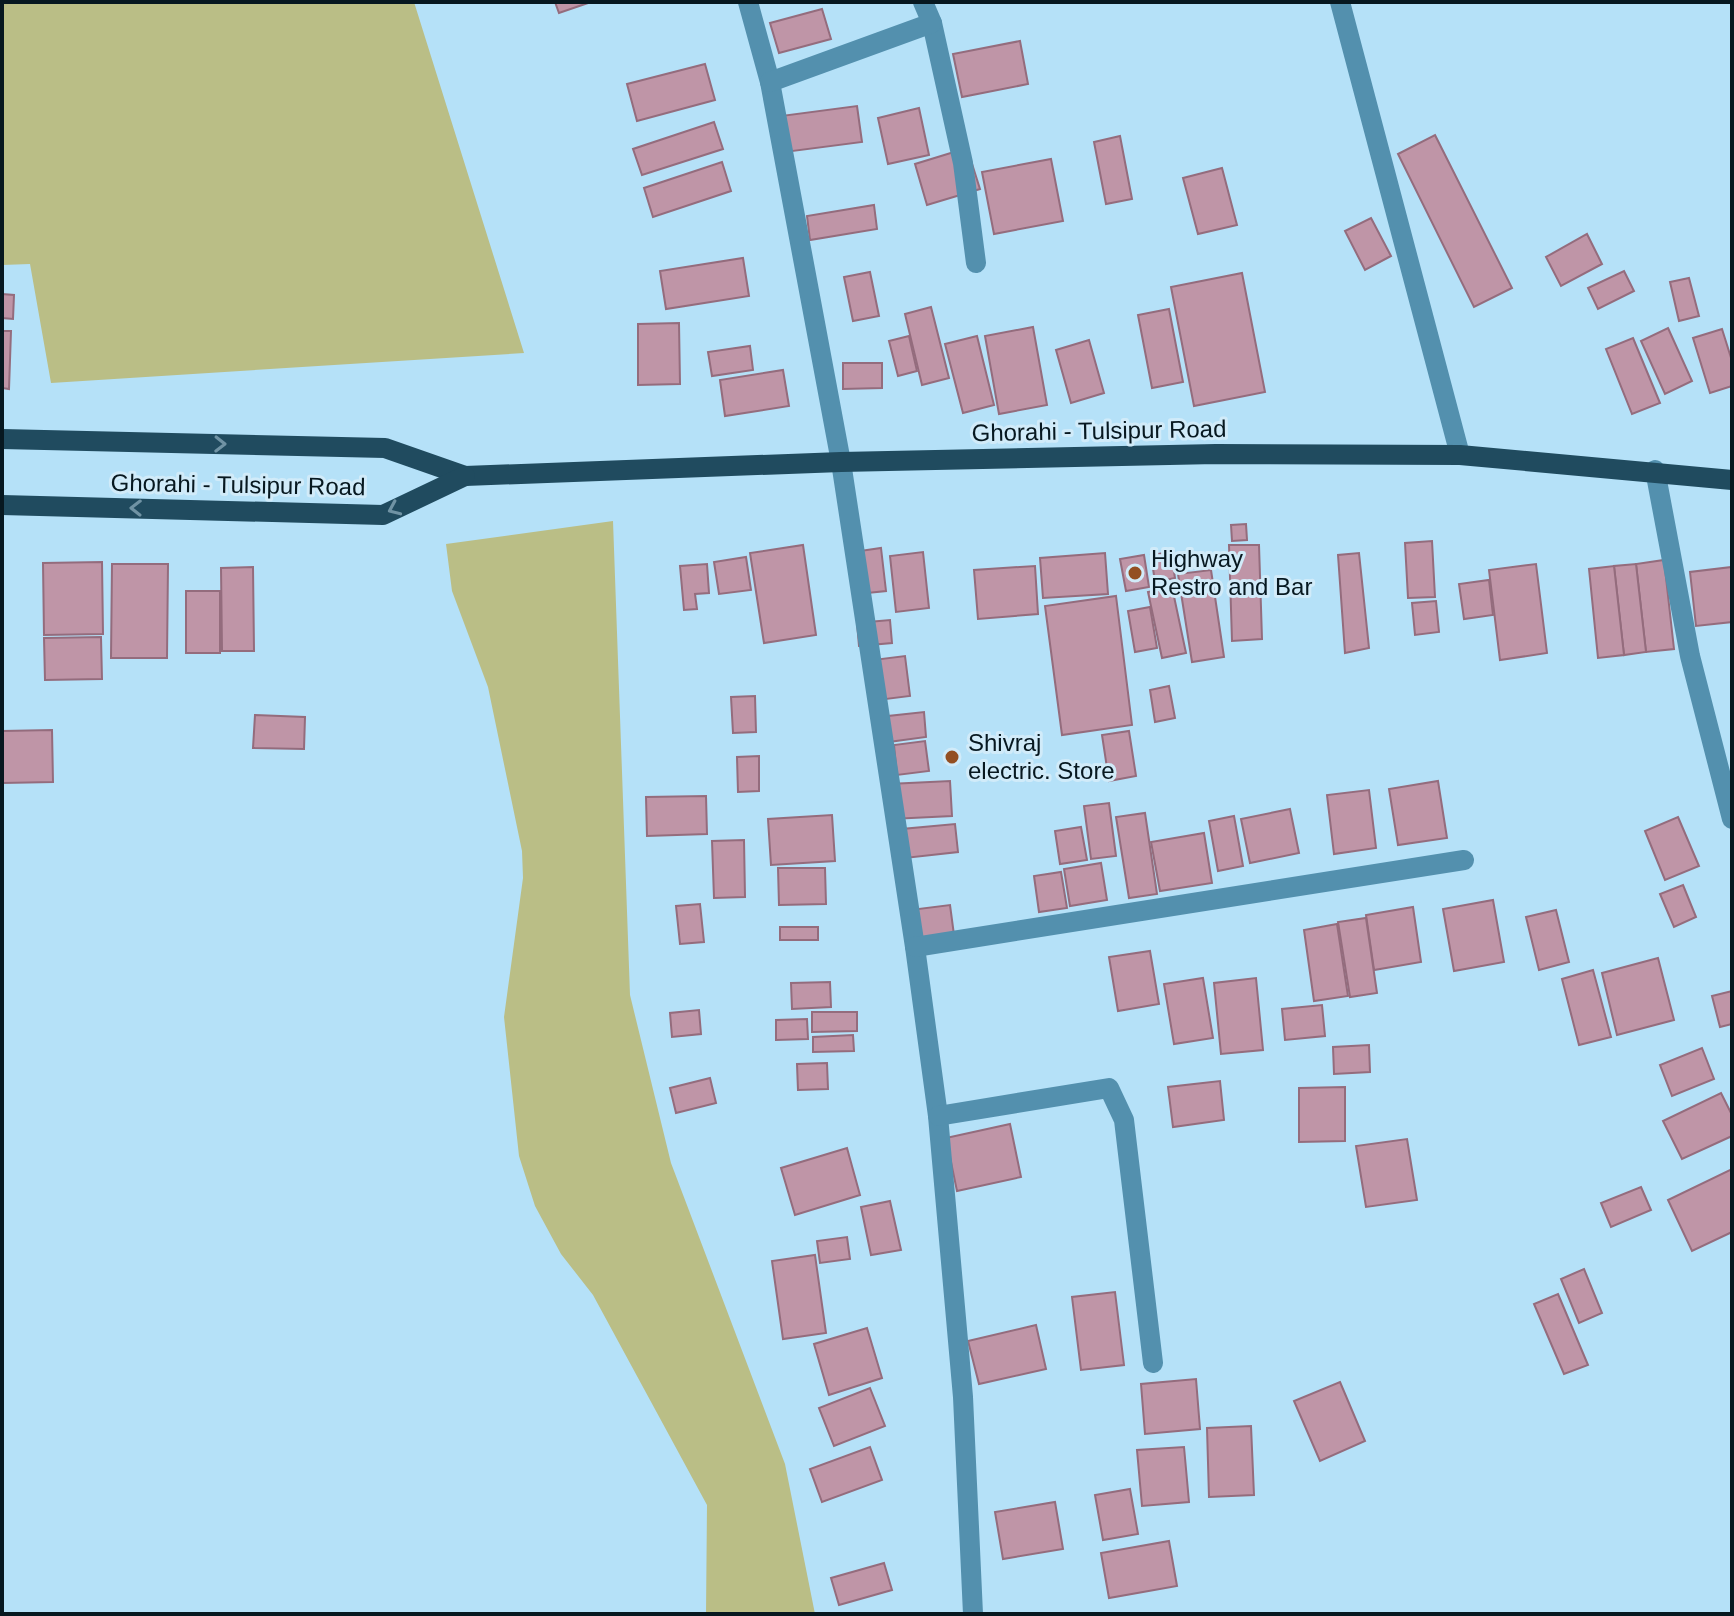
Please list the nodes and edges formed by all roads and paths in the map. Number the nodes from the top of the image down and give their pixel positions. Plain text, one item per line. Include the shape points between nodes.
1 (748, 2) edge
2 (923, 2) edge
3 (1340, 2) edge
4 (932, 23) junction
5 (770, 82) junction
6 (976, 263) dead end
7 (2, 439) edge
8 (1460, 455) junction
9 (841, 462) junction
10 (1655, 470) junction
11 (465, 476) junction
12 (1732, 480) edge
13 (2, 505) edge
14 (1732, 819) edge
15 (1464, 860) dead end
16 (915, 947) junction
17 (938, 1116) junction
18 (1153, 1363) dead end
19 (973, 1614) edge

1 - 5 street
2 - 4 street
3 - 8 street
4 - 5 street
4 - 6 street via 963,163
5 - 9 street
7 -> 11 main road, Ghorahi - Tulsipur Road via 385,448
8 - 9 main road, Ghorahi - Tulsipur Road
8 - 10 main road, Ghorahi - Tulsipur Road
9 - 11 main road, Ghorahi - Tulsipur Road
9 - 16 street
10 - 12 main road, Ghorahi - Tulsipur Road
10 - 14 street via 1690,656
11 -> 13 main road, Ghorahi - Tulsipur Road via 383,515
15 - 16 street
16 - 17 street
17 - 18 street via 1109,1088 1124,1120
17 - 19 street via 963,1397

